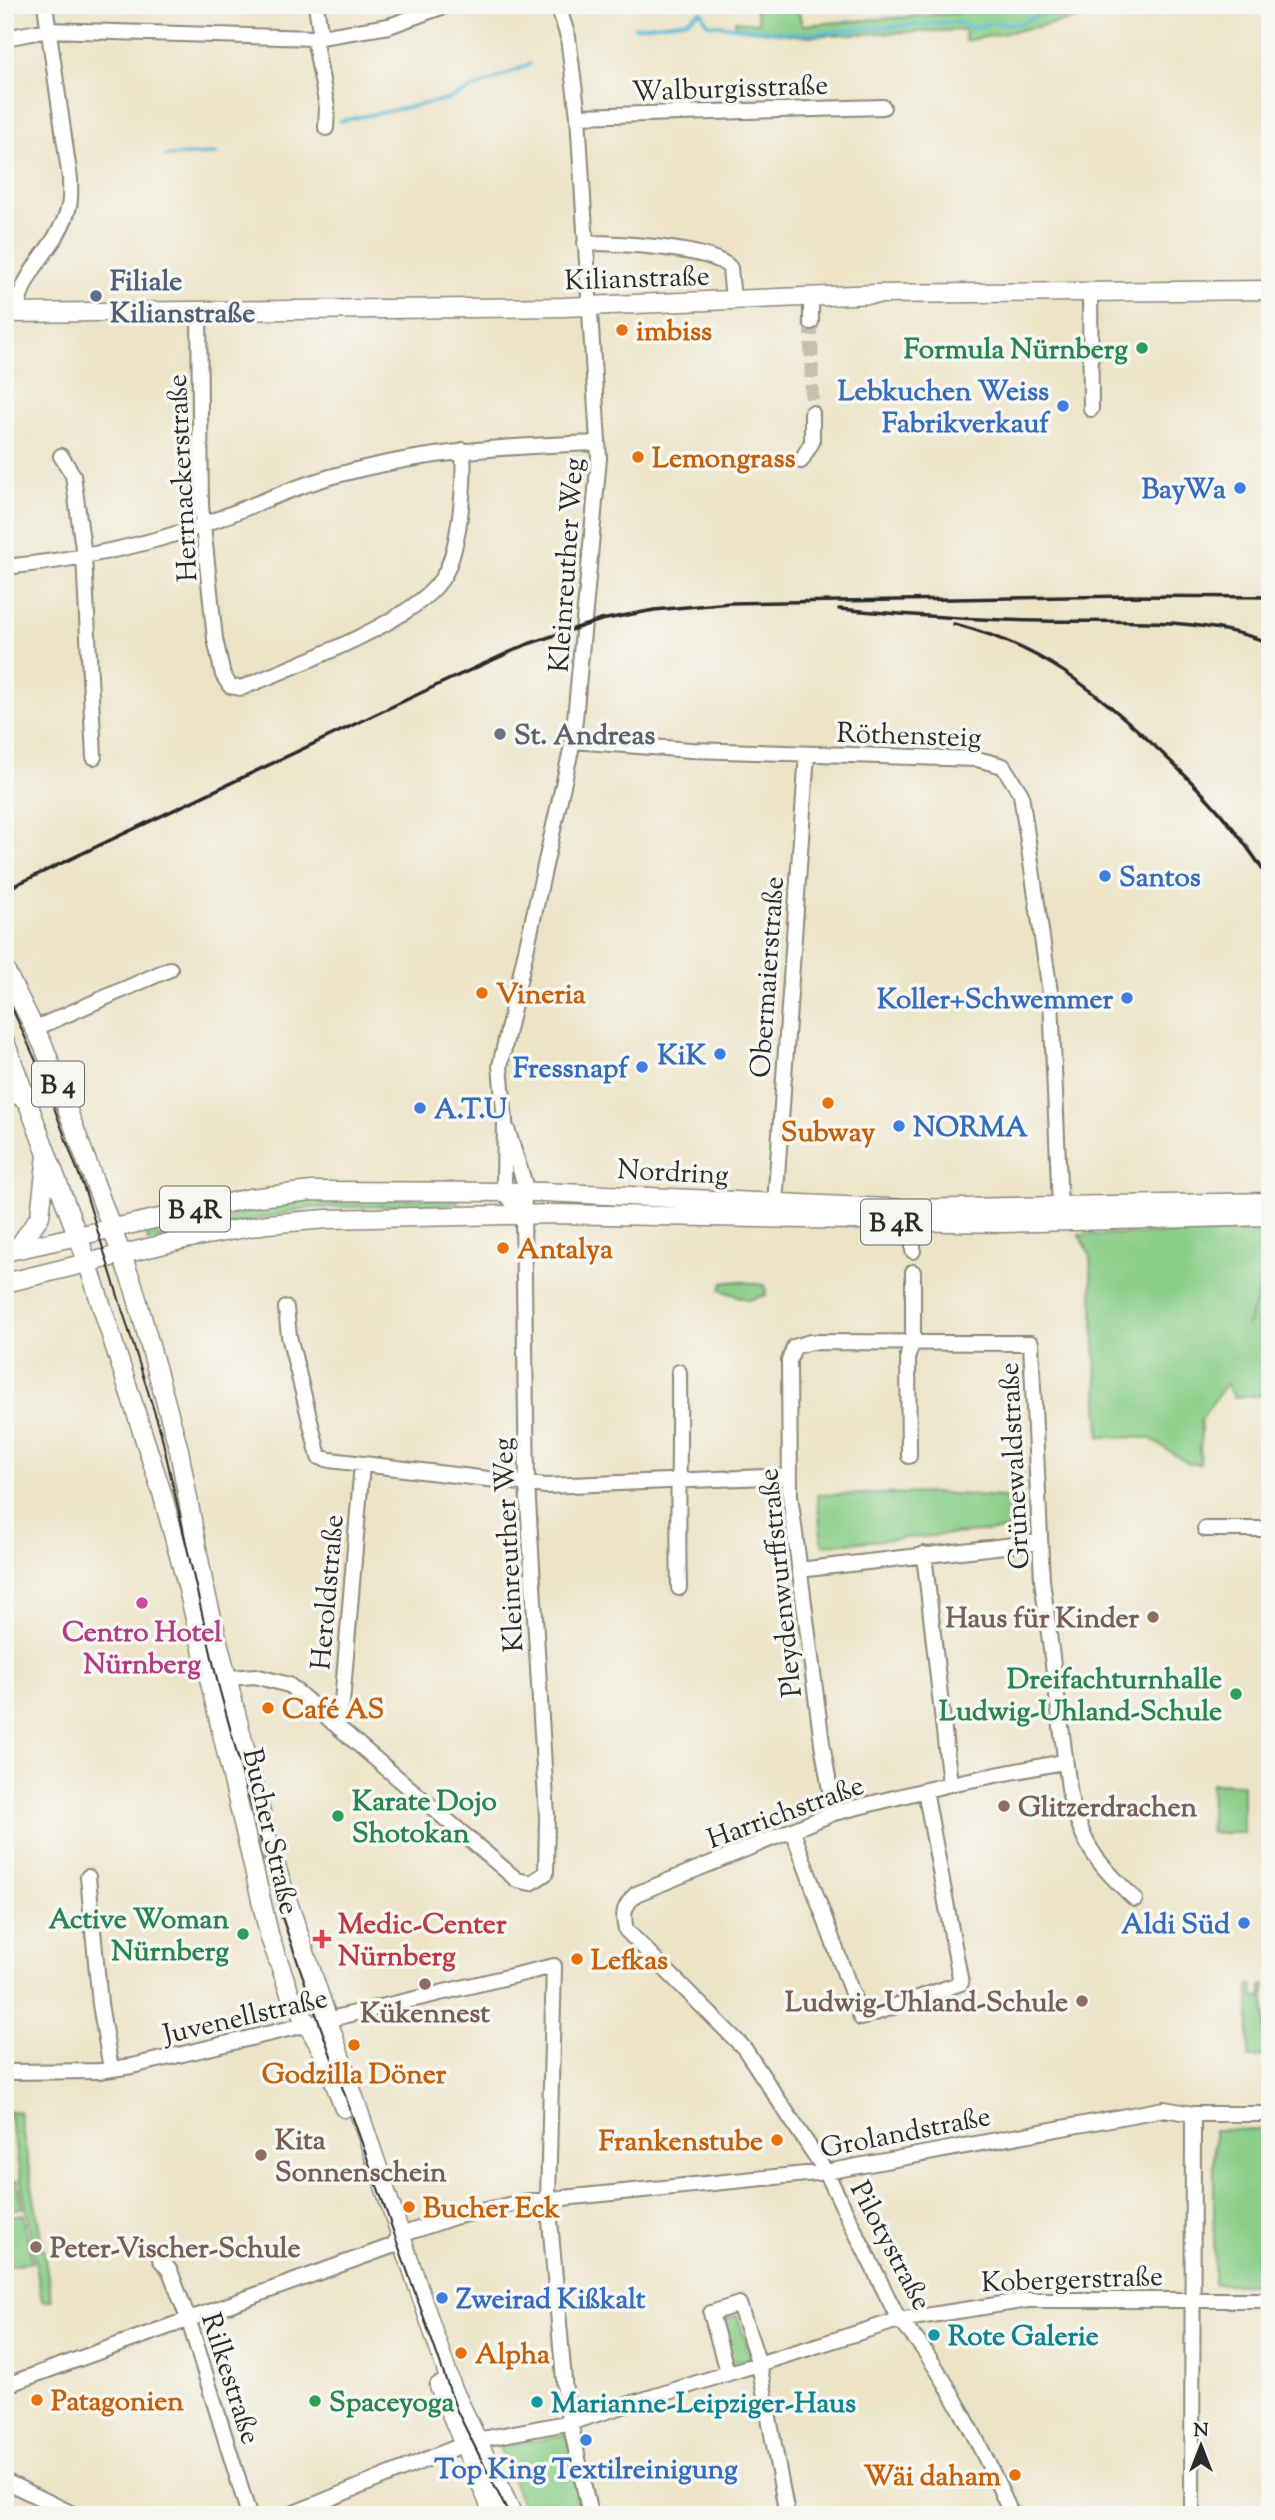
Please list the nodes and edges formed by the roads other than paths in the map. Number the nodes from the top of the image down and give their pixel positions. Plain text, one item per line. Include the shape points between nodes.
1 (46, 5) edge
2 (316, 5) edge
3 (447, 5) edge
4 (558, 5) edge
5 (48, 30) junction
6 (317, 37) junction
7 (5, 38) edge
8 (883, 107) dead end
9 (578, 116) junction
10 (326, 128) dead end
11 (585, 243) junction
12 (1270, 290) edge
13 (1090, 292) junction
14 (811, 296) junction
15 (733, 300) junction
16 (589, 306) junction
17 (199, 310) junction
18 (11, 313) edge
19 (811, 322) tunnel mouth
20 (1091, 409) dead end
21 (812, 413) tunnel mouth
22 (598, 443) junction
23 (463, 450) junction
24 (61, 456) dead end
25 (801, 461) dead end
26 (202, 523) junction
27 (85, 556) junction
28 (5, 567) edge
29 (573, 741) junction
30 (807, 754) junction
31 (94, 757) dead end
32 (170, 969) dead end
33 (5, 970) edge
34 (36, 1028) junction
35 (7, 1056) edge
36 (5, 1090) edge
37 (29, 1104) junction
38 (505, 1121) junction
39 (47, 1152) junction
40 (526, 1192) junction
41 (505, 1194) junction
42 (1270, 1202) edge
43 (775, 1204) junction
44 (1060, 1208) junction
45 (523, 1215) junction
46 (1270, 1216) edge
47 (913, 1223) junction
48 (112, 1228) junction
49 (78, 1235) junction
50 (11, 1251) edge
51 (913, 1251) dead end
52 (122, 1253) junction
53 (87, 1261) junction
54 (913, 1272) dead end
55 (5, 1283) edge
56 (286, 1308) dead end
57 (913, 1342) junction
58 (679, 1372) dead end
59 (909, 1456) dead end
60 (362, 1464) junction
61 (789, 1476) junction
62 (678, 1481) junction
63 (527, 1484) junction
64 (1205, 1529) dead end
65 (1270, 1529) edge
66 (1039, 1542) junction
67 (924, 1554) junction
68 (799, 1570) junction
69 (679, 1588) dead end
70 (218, 1679) junction
71 (333, 1723) junction
72 (1063, 1762) junction
73 (950, 1784) junction
74 (925, 1790) junction
75 (834, 1813) junction
76 (793, 1832) junction
77 (88, 1877) dead end
78 (1135, 1899) dead end
79 (622, 1917) joint
80 (330, 2020) junction
81 (307, 2025) junction
82 (111, 2069) junction
83 (5, 2072) edge
84 (1193, 2114) junction
85 (1270, 2114) edge
86 (826, 2172) junction
87 (548, 2198) junction
88 (396, 2240) junction
89 (160, 2259) dead end
90 (1195, 2299) junction
91 (1270, 2300) edge
92 (899, 2320) junction
93 (189, 2321) junction
94 (759, 2364) junction
95 (727, 2372) junction
96 (15, 2382) dead end
97 (572, 2422) junction
98 (470, 2442) junction
99 (5, 2481) edge
100 (75, 2515) edge
101 (249, 2515) edge
102 (289, 2515) edge
103 (494, 2515) edge
104 (513, 2515) edge
105 (590, 2515) edge
106 (787, 2515) edge
107 (1017, 2515) edge
108 (1192, 2515) edge

1 - 5 street
2 - 6 street
3 - 6 street via 389,26
4 - 9 street, Kleinreuther Weg via 568,37
5 - 6 street
5 - 7 street
5 - 18 street via 70,204 61,230 21,288
6 - 10 street
8 - 9 street, Walburgisstraße
9 - 11 street, Kleinreuther Weg
11 - 15 street via 638,244 715,258 730,268
11 - 16 street, Kleinreuther Weg
12 - 13 main road, Kilianstraße
13 - 14 main road, Kilianstraße
13 - 20 street
14 - 15 main road, Kilianstraße
14 - 19 street
15 - 16 main road, Kilianstraße
16 - 17 main road, Kilianstraße
16 - 22 street, Kleinreuther Weg
17 - 18 main road, Kilianstraße
17 - 26 street, Herrnackerstraße
21 - 25 street via 812,442
22 - 23 street
22 - 29 street, Kleinreuther Weg via 596,519
23 - 26 street via 339,474
23 - 26 street, Herrnackerstraße via 453,551 442,580 431,592 366,633 241,688 230,686 223,675
24 - 27 street via 73,475
26 - 27 street via 184,532
27 - 28 street
27 - 31 street
29 - 30 street, Röthensteig
29 - 38 street, Kleinreuther Weg via 502,1049 500,1087
30 - 43 street, Obermaierstraße
30 - 44 street, Röthensteig via 991,761 1003,766 1018,786 1051,999
32 - 34 street
33 - 34 main road, B 4
34 - 48 main road, B 4
35 - 37 main road, B 4
36 - 37 street
37 - 39 main road, B 4
38 - 40 street, Kleinreuther Weg
38 - 41 street, Kleinreuther Weg
39 - 49 main road, B 4
39 - 50 main road via 40,1216
40 - 41 main road, Nordring / B 4R
40 - 43 main road, Nordring / B 4R
40 - 45 street, Kleinreuther Weg
41 - 45 street
41 - 48 main road, Nordring / B 4R via 297,1192
42 - 44 main road, Nordring / B 4R
43 - 44 main road, Nordring / B 4R
45 - 47 main road, Nordring / B 4R
45 - 52 main road, Nordring / B 4R via 288,1221
45 - 63 street, Kleinreuther Weg
46 - 47 main road, Nordring / B 4R
47 - 51 street
48 - 49 main road, Nordring / B 4R
48 - 52 main road, Bucher Straße / B 4
49 - 50 main road, B 4R
49 - 53 main road, B 4
52 - 53 main road, Nordring / B 4R
52 - 70 main road, Bucher Straße via 152,1344 179,1450
53 - 55 main road, B 4R
53 - 70 main road, Bucher Straße
54 - 57 street
56 - 60 street via 319,1457
57 - 59 street via 908,1355
57 - 61 street, Pleydenwurffstraße via 810,1342 794,1347 789,1361
57 - 66 street, Grünewaldstraße via 1031,1343
58 - 62 street
60 - 63 street
60 - 71 street, Heroldstraße via 342,1703
61 - 62 street
61 - 68 street, Pleydenwurffstraße
62 - 63 street
62 - 69 street
63 - 71 street, Kleinreuther Weg via 547,1817 546,1873 531,1883 517,1880
64 - 65 street
66 - 67 street
66 - 72 street, Grünewaldstraße
67 - 68 street
67 - 73 street
68 - 75 street, Pleydenwurffstraße
70 - 71 street via 255,1676 289,1685
70 - 80 main road, Bucher Straße
70 - 81 main road, Bucher Straße via 267,1929 286,1986
72 - 73 street, Harrichstraße
72 - 78 street, Grünewaldstraße via 1088,1848
73 - 74 street, Harrichstraße
74 - 75 street, Harrichstraße
74 - 76 street via 961,1983 861,2018
75 - 76 street, Harrichstraße
76 - 79 street, Harrichstraße via 636,1894 625,1905
77 - 82 street
79 - 86 street, Pilotystraße via 626,1930 744,2048
80 - 81 street, Juvenellstraße
80 - 87 street, Juvenellstraße via 554,1966
80 - 88 main road, Bucher Straße
81 - 82 street, Juvenellstraße
81 - 88 main road, Bucher Straße via 330,2070
82 - 83 street, Juvenellstraße
84 - 85 street, Grolandstraße
84 - 86 street, Grolandstraße via 1164,2109
84 - 90 street
86 - 87 street, Grolandstraße
86 - 92 street, Pilotystraße
87 - 88 street, Grolandstraße via 489,2208
87 - 97 street via 560,2350
88 - 93 street, Grolandstraße
88 - 98 main road, Bucher Straße
89 - 93 street, Rilkestraße via 170,2271
90 - 91 street, Kobergerstraße
90 - 92 street, Kobergerstraße via 1028,2300
90 - 108 street
92 - 94 street, Kobergerstraße
92 - 107 street, Pilotystraße via 917,2339 1010,2511
93 - 96 street, Grolandstraße
93 - 101 street, Rilkestraße
94 - 95 street, Kobergerstraße
94 - 95 street via 740,2304 711,2313
94 - 106 street
95 - 97 street, Kobergerstraße
97 - 98 street
97 - 105 street
98 - 102 street
98 - 103 main road, Bucher Straße
98 - 104 main road, Bucher Straße
99 - 100 street

